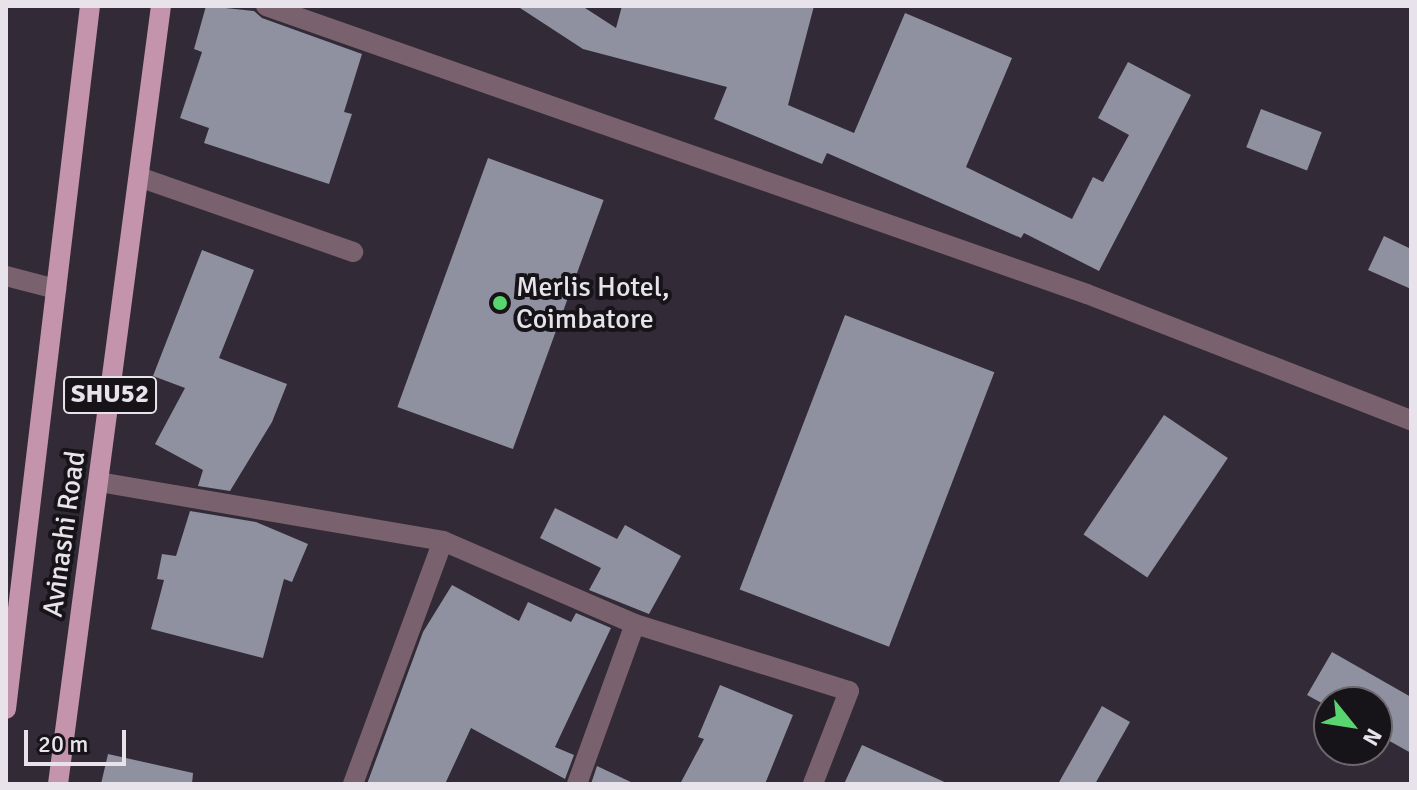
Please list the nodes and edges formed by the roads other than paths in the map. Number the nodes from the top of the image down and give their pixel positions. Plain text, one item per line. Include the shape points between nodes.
1 (90, 6) edge
2 (161, 6) edge
3 (266, 6) edge
4 (139, 177) junction
5 (353, 252) dead end
6 (6, 276) edge
7 (56, 289) junction
8 (1411, 420) edge
9 (99, 482) junction
10 (443, 541) junction
11 (635, 624) junction
12 (6, 709) edge
13 (58, 784) edge
14 (353, 784) edge
15 (577, 784) edge
16 (813, 784) edge

1 - 7 main road, Avinashi Road / SHU52
2 - 4 main road, Avinashi Road / SHU52
3 - 8 street via 1087,294
4 - 5 street
4 - 9 main road, Avinashi Road / SHU52
6 - 7 street
7 - 12 main road, Avinashi Road / SHU52
9 - 10 street
9 - 13 main road, Avinashi Road / SHU52
10 - 11 street
10 - 14 street
11 - 15 street
11 - 16 street via 849,691

